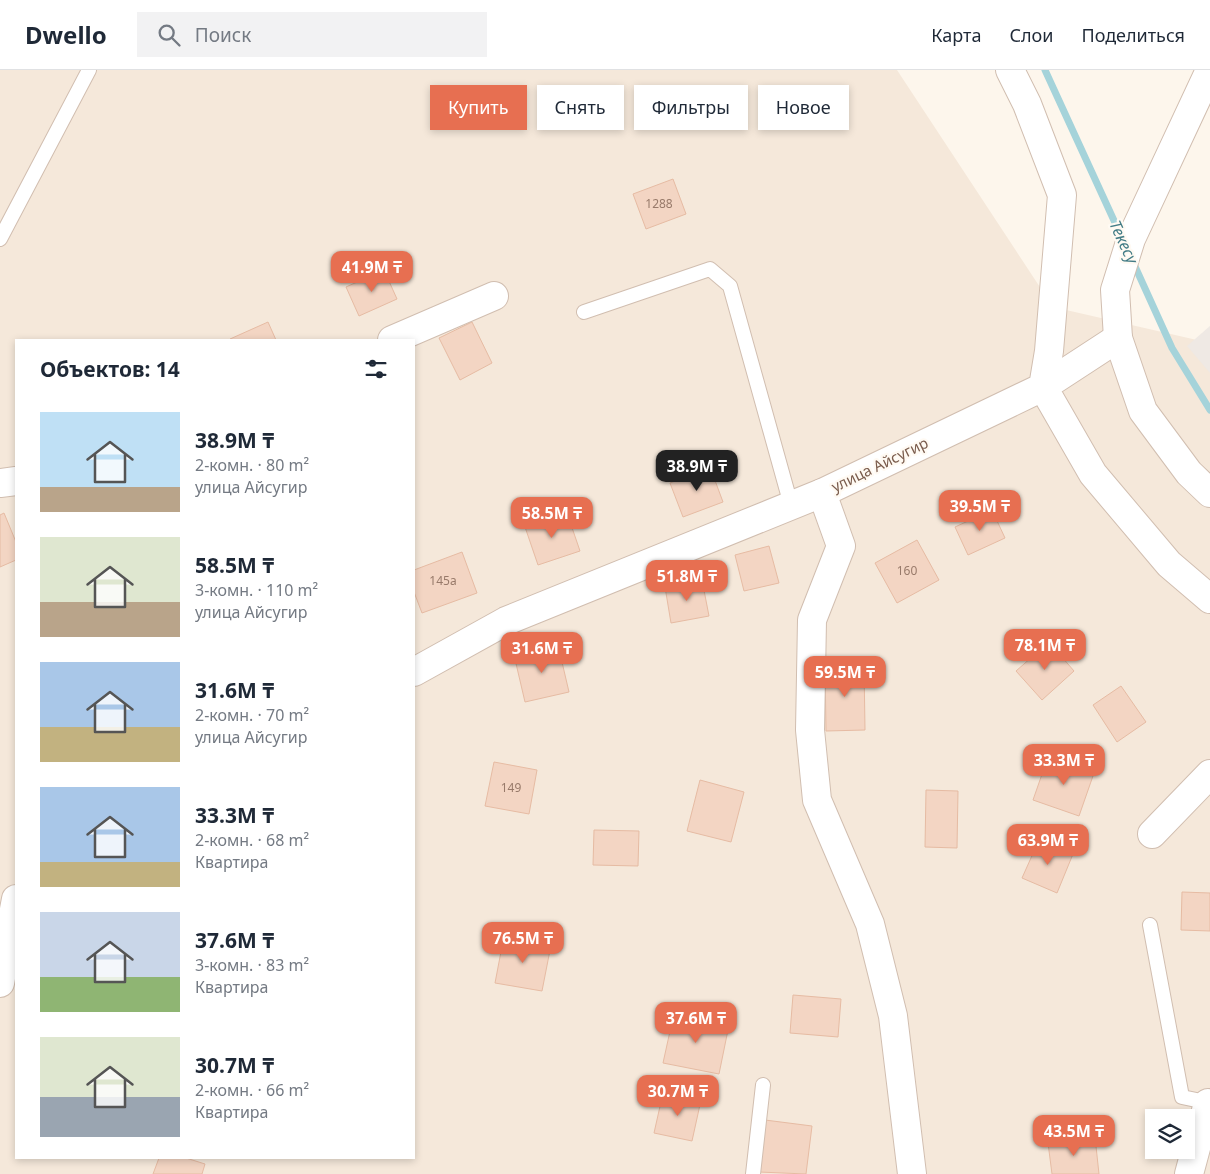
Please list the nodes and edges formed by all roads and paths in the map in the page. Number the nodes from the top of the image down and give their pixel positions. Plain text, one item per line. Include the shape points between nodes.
1 (89, 70) edge
2 (1010, 70) edge
3 (1210, 70) edge
4 (0, 240) edge
5 (494, 296) dead end
6 (584, 312) dead end
7 (1118, 338) junction
8 (394, 339) edge
9 (1043, 387) junction
10 (15, 481) edge
11 (0, 483) edge
12 (1210, 492) edge
13 (822, 493) junction
14 (790, 506) junction
15 (1210, 599) edge
16 (415, 671) edge
17 (1210, 774) edge
18 (1152, 834) dead end
19 (15, 887) edge
20 (0, 892) edge
21 (15, 904) edge
22 (1150, 925) dead end
23 (0, 983) edge
24 (763, 1085) dead end
25 (1209, 1103) edge
26 (753, 1174) edge
27 (912, 1174) edge
28 (1189, 1174) edge

1 - 4 lane
2 - 9 street via 1027,104 1062,194
3 - 7 street via 1132,239 1116,290
5 - 8 street
6 - 14 lane via 710,269 730,286
7 - 9 street, улица Айсугир
7 - 12 street via 1143,411 1190,473
9 - 13 street, улица Айсугир
9 - 15 street via 1093,474 1168,564
10 - 11 street
13 - 14 street, улица Айсугир
13 - 27 street via 841,546 812,620 810,730 817,800 872,934 893,1016
14 - 16 street, улица Айсугир via 506,621
17 - 18 street
19 - 20 street
21 - 23 street
22 - 25 lane via 1182,1097
24 - 26 lane
25 - 28 street

